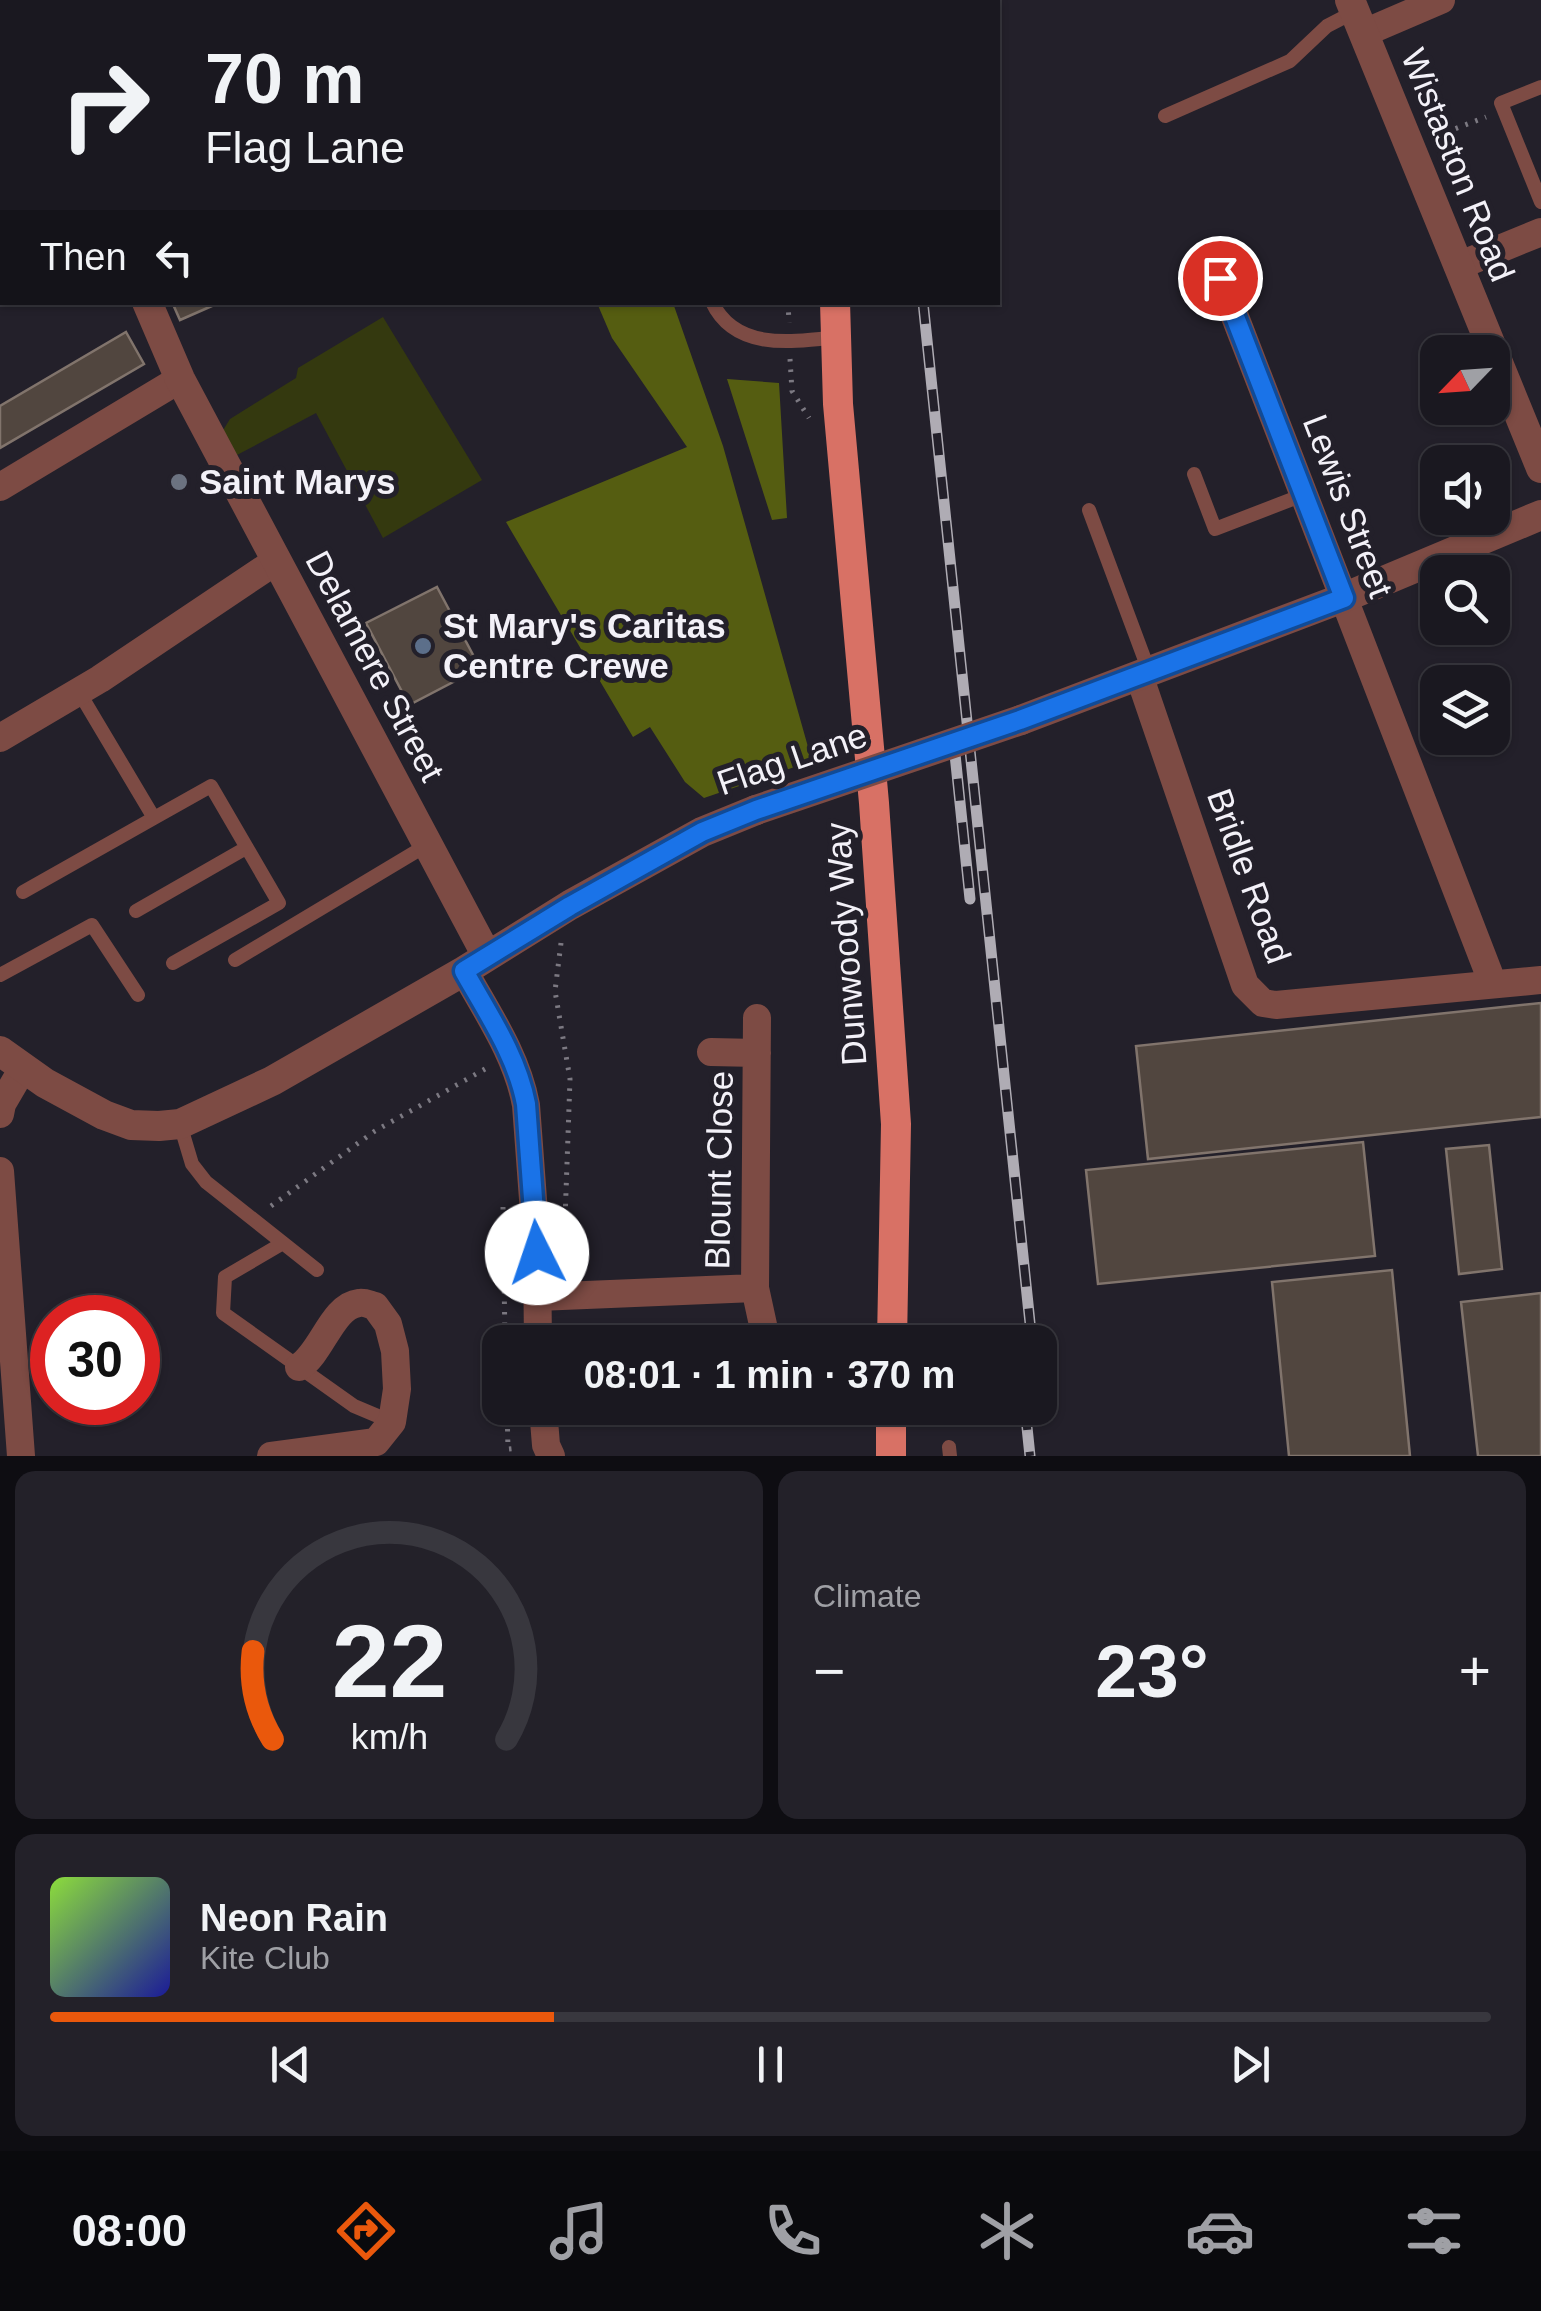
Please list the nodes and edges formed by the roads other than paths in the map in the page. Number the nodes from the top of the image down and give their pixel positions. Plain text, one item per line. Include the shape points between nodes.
1 (1441, 0) edge
2 (1356, 15) edge
3 (1541, 87) edge
4 (1165, 116) dead end
5 (1541, 202) edge
6 (1541, 232) edge
7 (1458, 266) junction
8 (1220, 278) dead end
9 (148, 305) edge
10 (713, 305) edge
11 (835, 305) edge
12 (837, 337) junction
13 (180, 379) junction
14 (1541, 468) edge
15 (1194, 474) dead end
16 (0, 486) edge
17 (1304, 495) junction
18 (1089, 510) dead end
19 (1541, 515) edge
20 (276, 561) junction
21 (1344, 598) junction
22 (1144, 673) junction
23 (79, 692) junction
24 (0, 738) edge
25 (154, 818) junction
26 (428, 845) junction
27 (246, 848) junction
28 (23, 892) dead end
29 (136, 911) dead end
30 (235, 960) dead end
31 (173, 963) dead end
32 (476, 963) junction
33 (0, 975) edge
34 (1541, 980) edge
35 (1493, 984) junction
36 (138, 995) dead end
37 (757, 1018) dead end
38 (711, 1052) dead end
39 (757, 1053) junction
40 (11, 1060) edge
41 (0, 1114) edge
42 (180, 1124) junction
43 (0, 1171) edge
44 (283, 1243) junction
45 (316, 1270) dead end
46 (755, 1288) junction
47 (538, 1297) junction
48 (538, 1325) edge
49 (763, 1325) edge
50 (892, 1325) edge
51 (299, 1367) junction
52 (537, 1425) edge
53 (542, 1425) edge
54 (892, 1425) edge
55 (384, 1432) junction
56 (21, 1456) edge
57 (270, 1456) edge
58 (532, 1456) edge
59 (550, 1456) edge
60 (891, 1456) edge

1 - 2 street
2 - 4 lane via 1326,26 1290,61
2 - 7 street, Wistaston Road
3 - 5 lane via 1501,103
6 - 7 street
7 - 14 street, Wistaston Road
8 - 17 street, Lewis Street
9 - 13 street, Delamere Street
10 - 12 lane via 737,331 768,342
11 - 12 main road, Dunwoody Way
12 - 50 main road, Dunwoody Way via 896,1124
13 - 16 street
13 - 20 street, Delamere Street
15 - 17 lane via 1215,528
17 - 21 street, Lewis Street
18 - 22 lane
19 - 21 street, Flag Lane
20 - 23 street
20 - 26 street, Delamere Street
21 - 22 street, Flag Lane
21 - 35 street, Lewis Street
22 - 32 street, Flag Lane, bridge via 702,832
22 - 35 street, Bridle Road via 1245,985 1254,995 1276,1005
23 - 24 street
23 - 25 lane
25 - 27 lane via 210,786
25 - 28 lane
26 - 30 lane
26 - 32 street, Delamere Street
27 - 29 lane
27 - 31 lane via 279,903
32 - 42 street, Flag Lane via 272,1081
32 - 47 street via 522,1081
33 - 36 lane via 92,925
34 - 35 street, Bridle Road
37 - 39 street, Blount Close
38 - 39 street, Blount Close
39 - 46 street, Blount Close
40 - 41 street
40 - 42 street, Flag Lane via 104,1115 131,1125
42 - 44 lane via 192,1164 206,1182
43 - 56 street
44 - 45 lane
44 - 51 lane via 225,1277 223,1313
46 - 47 street, Blount Close
46 - 49 street, Blount Close
47 - 48 street
51 - 55 lane
51 - 55 street via 342,1312 358,1303 375,1306 395,1351 397,1388
52 - 58 street
53 - 59 street
54 - 60 main road
55 - 57 street

